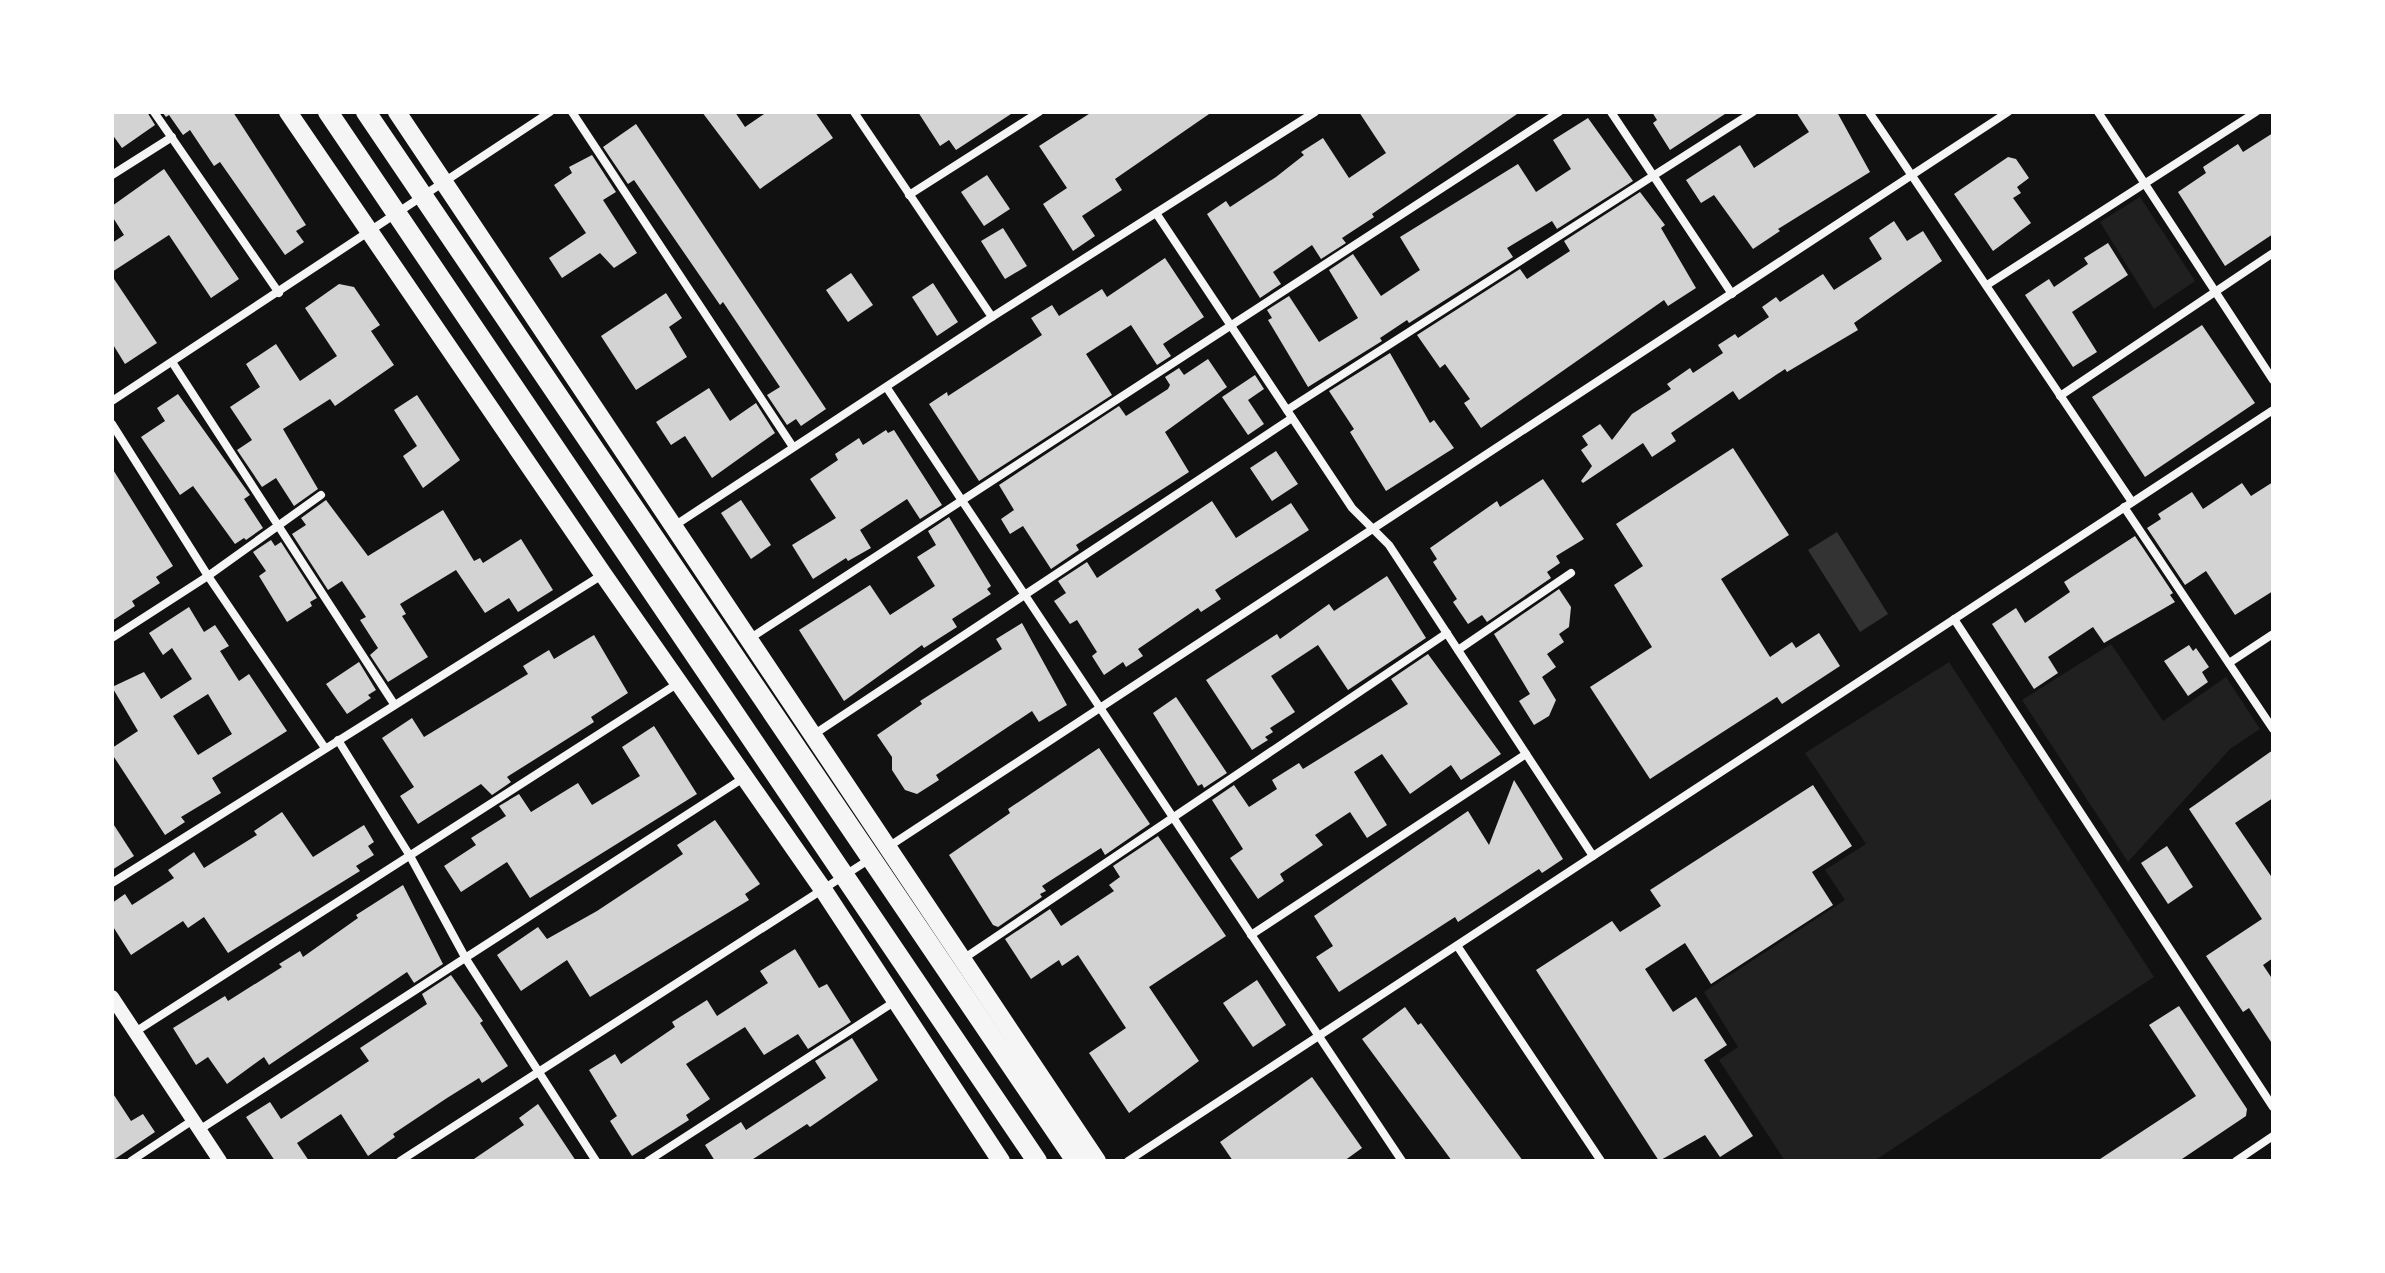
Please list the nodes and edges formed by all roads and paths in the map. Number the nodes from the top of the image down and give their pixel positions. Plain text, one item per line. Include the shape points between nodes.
1 (154, 112) edge
2 (288, 112) edge
3 (328, 112) edge
4 (366, 112) edge
5 (397, 112) edge
6 (550, 112) edge
7 (572, 112) edge
8 (854, 112) edge
9 (1039, 112) edge
10 (1315, 112) edge
11 (1559, 112) edge
12 (1611, 112) edge
13 (1753, 112) edge
14 (1869, 112) edge
15 (2008, 112) edge
16 (2098, 112) edge
17 (2256, 112) edge
18 (172, 137) junction
19 (1912, 174) junction
20 (112, 175) edge
21 (1653, 175) junction
22 (2144, 184) junction
23 (445, 185) junction
24 (909, 195) junction
25 (1156, 213) junction
26 (367, 232) junction
27 (2273, 253) edge
28 (1987, 285) junction
29 (2216, 291) junction
30 (279, 293) junction
31 (1732, 294) junction
32 (992, 317) junction
33 (1231, 326) junction
34 (172, 362) junction
35 (2273, 380) edge
36 (887, 388) junction
37 (2060, 396) junction
38 (112, 401) edge
39 (2273, 410) edge
40 (1290, 414) junction
41 (112, 424) edge
42 (793, 447) junction
43 (321, 495) dead end
44 (962, 500) junction
45 (2128, 505) junction
46 (278, 524) junction
47 (674, 526) junction
48 (1374, 530) junction
49 (1571, 573) dead end
50 (603, 574) junction
51 (208, 576) junction
52 (1025, 595) junction
53 (1954, 619) junction
54 (1447, 633) junction
55 (2273, 634) edge
56 (112, 638) edge
57 (749, 639) junction
58 (1458, 650) junction
59 (2229, 663) junction
60 (680, 682) junction
61 (394, 704) junction
62 (1100, 709) junction
63 (2273, 729) edge
64 (813, 735) junction
65 (338, 740) junction
66 (325, 748) junction
67 (1526, 754) junction
68 (746, 776) junction
69 (1172, 816) junction
70 (888, 847) junction
71 (410, 856) junction
72 (1593, 856) junction
73 (112, 883) edge
74 (824, 891) junction
75 (1251, 935) junction
76 (1458, 947) junction
77 (466, 959) junction
78 (962, 959) junction
79 (112, 997) edge
80 (894, 1002) junction
81 (135, 1032) junction
82 (1320, 1039) junction
83 (539, 1073) junction
84 (2273, 1107) edge
85 (196, 1125) junction
86 (2273, 1136) edge
87 (131, 1161) edge
88 (220, 1161) edge
89 (400, 1161) edge
90 (596, 1161) edge
91 (648, 1161) edge
92 (1001, 1161) edge
93 (1037, 1161) edge
94 (1076, 1161) edge
95 (1097, 1161) edge
96 (1128, 1161) edge
97 (1402, 1161) edge
98 (1601, 1161) edge
99 (2236, 1161) edge

1 - 18 street
2 - 26 highway
3 - 93 highway
4 - 94 highway
5 - 23 highway
6 - 23 street
7 - 42 street
8 - 24 street
9 - 24 street
10 - 25 street
11 - 33 street
12 - 21 street
13 - 21 street
14 - 19 street
15 - 19 street
16 - 22 street
17 - 22 street
18 - 20 street
18 - 30 street
19 - 28 street
19 - 31 street
21 - 31 street
21 - 40 street
22 - 28 street
22 - 29 street
23 - 26 street
23 - 47 highway
24 - 32 street
25 - 32 street
25 - 33 street
26 - 30 street
26 - 50 highway
27 - 29 street
28 - 37 street
29 - 35 street
29 - 37 street
30 - 34 street
31 - 48 street
32 - 36 street
33 - 40 street
33 - 44 street
34 - 38 street
34 - 46 street
36 - 42 street
36 - 44 street
37 - 45 street
39 - 45 street
40 - 48 street via 1352,508
40 - 52 street
41 - 51 street
42 - 47 street
43 - 46 street
44 - 52 street
44 - 57 street
45 - 53 street
45 - 59 street
46 - 51 street
46 - 61 street
47 - 57 highway
48 - 54 street
48 - 62 street
49 - 58 street
50 - 60 highway
50 - 61 street
51 - 56 street
51 - 66 street
52 - 62 street
52 - 64 street
53 - 72 street
53 - 84 street
54 - 58 street
54 - 69 street
55 - 59 street
57 - 64 highway
58 - 67 street
59 - 63 street
60 - 68 highway
60 - 71 street
61 - 65 street
62 - 69 street
62 - 70 street
64 - 70 highway
65 - 66 street
65 - 71 street
66 - 73 street
67 - 72 street
67 - 75 street
68 - 74 highway
68 - 77 street
69 - 75 street
69 - 78 street
70 - 74 street
70 - 78 highway
71 - 77 street
71 - 81 street
72 - 76 street
74 - 80 highway
74 - 83 street
75 - 82 street
76 - 82 street
76 - 98 street
77 - 83 street
77 - 85 street
78 - 95 highway
79 - 81 street
80 - 91 street
80 - 92 highway
81 - 85 street
82 - 96 street
82 - 97 street
83 - 89 street
83 - 90 street
85 - 87 street
85 - 88 street
86 - 99 street

